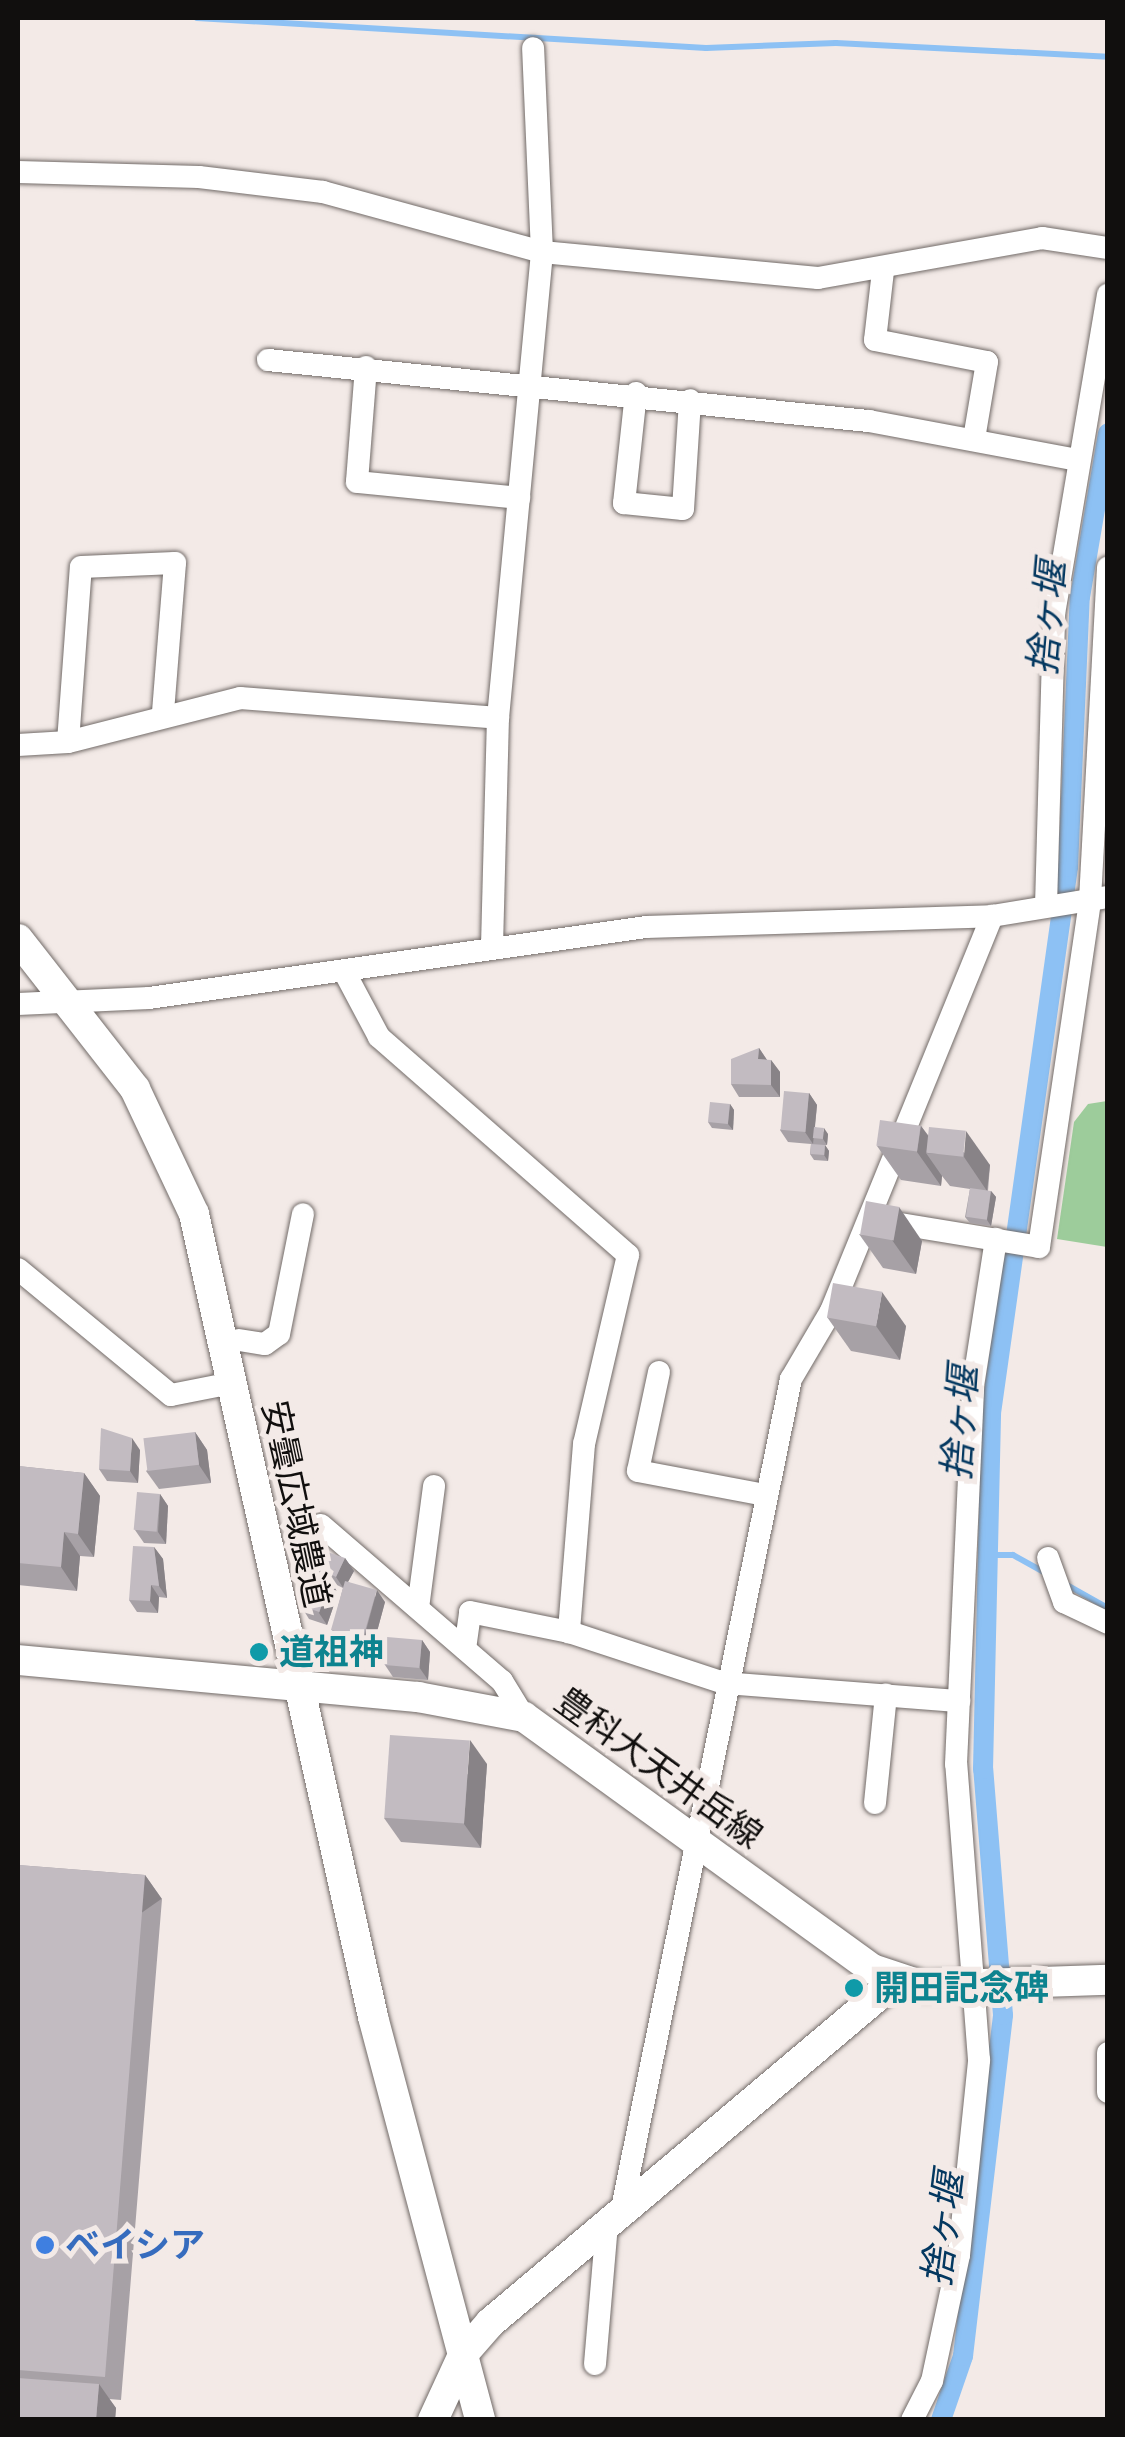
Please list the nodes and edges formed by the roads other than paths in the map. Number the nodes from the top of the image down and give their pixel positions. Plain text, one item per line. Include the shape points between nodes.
1 (534, 48) dead end
2 (18, 172) edge
3 (1108, 248) edge
4 (542, 252) junction
5 (883, 271) junction
6 (1108, 295) edge
7 (268, 360) dead end
8 (366, 366) junction
9 (530, 381) junction
10 (636, 393) junction
11 (690, 400) junction
12 (974, 439) junction
13 (1077, 460) junction
14 (518, 498) junction
15 (1108, 567) edge
16 (163, 712) junction
17 (498, 718) junction
18 (68, 742) junction
19 (18, 746) edge
20 (1092, 900) edge
21 (1048, 906) junction
22 (992, 916) junction
23 (18, 939) edge
24 (492, 946) junction
25 (344, 974) junction
26 (70, 1002) junction
27 (18, 1004) edge
28 (303, 1214) dead end
29 (868, 1219) junction
30 (996, 1240) junction
31 (23, 1284) edge
32 (239, 1340) dead end
33 (659, 1372) dead end
34 (232, 1384) junction
35 (434, 1486) dead end
36 (764, 1496) junction
37 (322, 1526) dead end
38 (1048, 1558) dead end
39 (418, 1608) junction
40 (1108, 1622) edge
41 (570, 1632) junction
42 (465, 1649) junction
43 (18, 1660) edge
44 (724, 1683) junction
45 (298, 1689) junction
46 (886, 1695) junction
47 (960, 1701) junction
48 (524, 1716) junction
49 (876, 1803) dead end
50 (691, 1836) junction
51 (898, 1979) junction
52 (1108, 1980) edge
53 (990, 1983) junction
54 (1108, 2053) edge
55 (1108, 2092) edge
56 (614, 2219) junction
57 (464, 2353) junction
58 (595, 2364) dead end
59 (433, 2420) edge
60 (480, 2420) edge
61 (912, 2420) edge

1 - 4 street
2 - 4 street via 199,176 324,192
3 - 5 street via 1042,238
4 - 5 street via 818,278
4 - 9 street
5 - 12 street via 875,340 986,362
6 - 13 street
7 - 8 street
8 - 9 street
8 - 14 street via 357,482
9 - 10 street
9 - 14 street
10 - 11 street
10 - 11 street via 624,503 683,509
11 - 12 street
12 - 13 street
13 - 21 street via 1054,614
14 - 17 street
15 - 20 street
16 - 17 street via 240,698
16 - 18 street
16 - 18 street via 175,563 81,567
17 - 24 street
18 - 19 street
20 - 21 street
20 - 30 street via 1032,1246
21 - 22 street
22 - 24 street via 646,927
22 - 29 street
23 - 26 street, 安曇広域農道
24 - 25 street
25 - 26 street
25 - 41 street via 379,1036 628,1256 584,1444
26 - 27 street
26 - 34 street, 安曇広域農道 via 168,1151 194,1214
28 - 32 street via 279,1334 266,1344
29 - 30 street
29 - 36 street via 831,1311 790,1379
30 - 47 street via 973,1386
31 - 34 street via 172,1395
33 - 36 street via 638,1472
34 - 45 street, 安曇広域農道
35 - 39 street
36 - 44 street
37 - 39 street
38 - 40 street via 1064,1602
39 - 42 street
41 - 42 street via 470,1612
41 - 44 street
42 - 48 street
43 - 45 street, 豊科大天井岳線
44 - 46 street
44 - 50 street
45 - 48 street, 豊科大天井岳線
45 - 57 street, 安曇広域農道
46 - 47 street
46 - 49 street
47 - 53 street
48 - 50 street, 豊科大天井岳線
50 - 51 street, 豊科大天井岳線 via 853,1957
50 - 56 street
51 - 53 street, 豊科大天井岳線
51 - 56 street
52 - 53 street, 豊科大天井岳線
53 - 61 street via 959,2255 932,2381
54 - 55 street
56 - 57 street
56 - 58 street
57 - 59 street
57 - 60 street, 安曇広域農道

